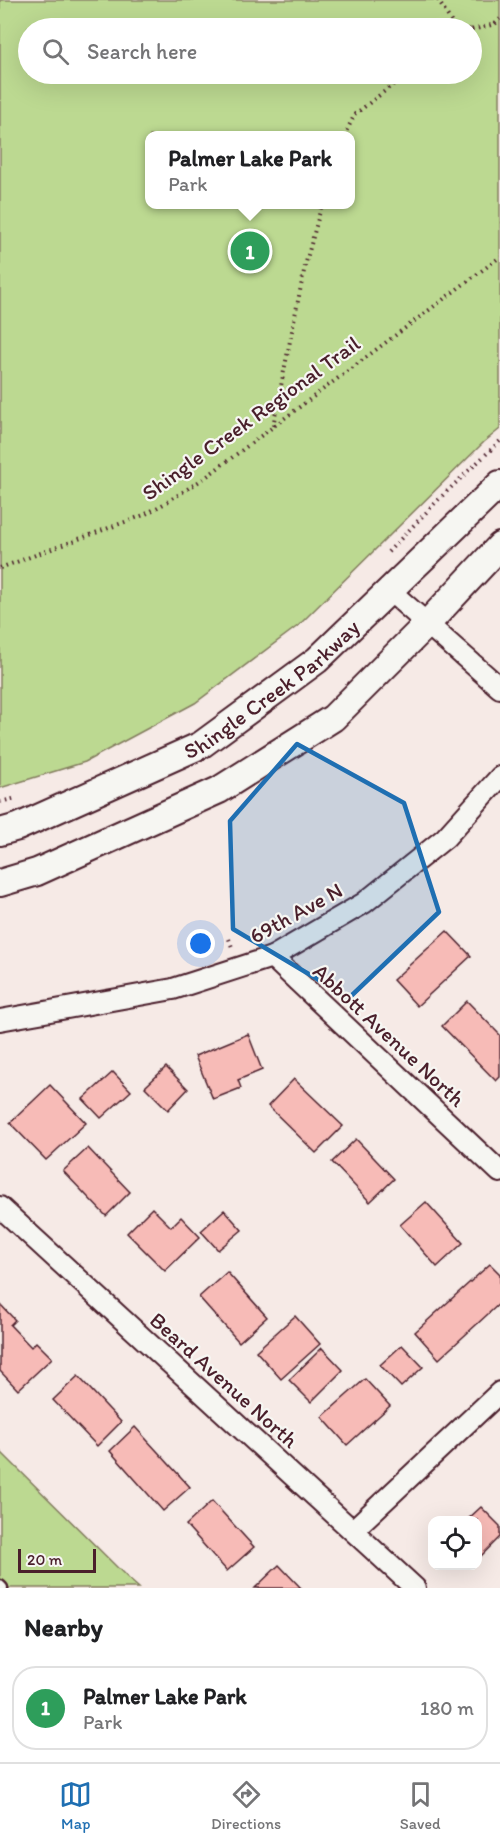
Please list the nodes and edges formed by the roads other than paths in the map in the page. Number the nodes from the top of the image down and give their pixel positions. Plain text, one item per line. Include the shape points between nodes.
1 (500, 484) edge
2 (500, 546) edge
3 (390, 591) junction
4 (427, 624) junction
5 (500, 688) edge
6 (500, 777) edge
7 (0, 832) edge
8 (0, 883) edge
9 (272, 957) junction
10 (0, 1020) edge
11 (500, 1172) edge
12 (0, 1207) edge
13 (500, 1392) edge
14 (353, 1530) junction
15 (415, 1588) edge

1 - 3 street, Shingle Creek Parkway
2 - 4 street
3 - 4 street
3 - 7 street, Shingle Creek Parkway via 317,660 201,745
4 - 5 street
4 - 8 street via 333,718 219,790 37,873
6 - 9 street, 69th Ave N via 445,838 364,903
9 - 10 street, 69th Ave N via 173,989
9 - 11 street, Abbott Avenue North
12 - 14 street, Beard Avenue North
13 - 14 street
14 - 15 street, Beard Avenue North

